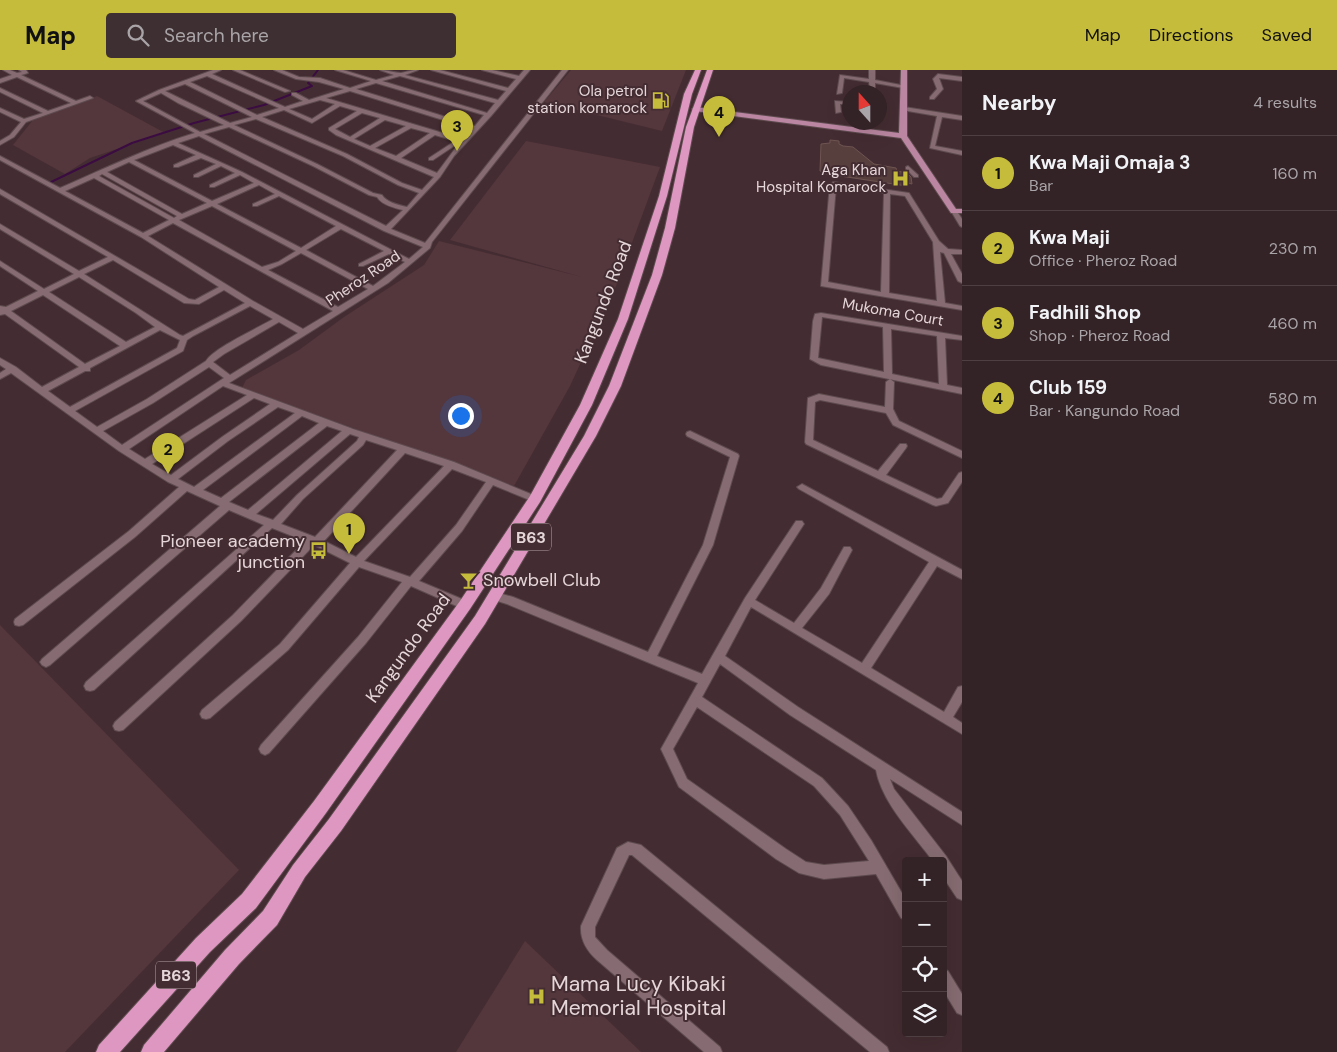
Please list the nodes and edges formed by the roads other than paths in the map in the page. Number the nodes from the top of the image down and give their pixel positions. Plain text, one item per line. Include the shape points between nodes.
1 (6, 70) edge
2 (22, 70) edge
3 (218, 70) edge
4 (236, 70) edge
5 (277, 70) edge
6 (338, 70) edge
7 (383, 70) edge
8 (415, 70) edge
9 (434, 70) edge
10 (485, 70) edge
11 (527, 70) edge
12 (565, 70) edge
13 (698, 70) edge
14 (710, 70) edge
15 (872, 70) edge
16 (904, 70) edge
17 (207, 74) junction
18 (399, 75) junction
19 (16, 76) junction
20 (520, 78) junction
21 (962, 79) edge
22 (0, 81) edge
23 (872, 81) junction
24 (185, 82) junction
25 (374, 82) junction
26 (872, 85) edge
27 (903, 86) junction
28 (0, 90) edge
29 (162, 90) junction
30 (348, 90) junction
31 (510, 90) junction
32 (287, 91) dead end
33 (839, 93) dead end
34 (294, 94) dead end
35 (90, 98) dead end
36 (319, 98) junction
37 (932, 98) dead end
38 (307, 101) junction
39 (499, 102) junction
40 (842, 102) edge
41 (74, 103) junction
42 (339, 104) junction
43 (285, 109) junction
44 (695, 109) junction
45 (904, 109) junction
46 (0, 110) edge
47 (361, 111) junction
48 (838, 112) dead end
49 (48, 114) junction
50 (489, 115) junction
51 (940, 115) junction
52 (255, 116) junction
53 (384, 118) junction
54 (962, 118) edge
55 (312, 120) junction
56 (24, 121) junction
57 (318, 123) dead end
58 (228, 125) junction
59 (410, 126) junction
60 (476, 128) junction
61 (434, 133) junction
62 (200, 135) junction
63 (903, 136) junction
64 (350, 139) junction
65 (461, 141) junction
66 (1, 142) edge
67 (172, 142) junction
68 (372, 148) junction
69 (962, 154) edge
70 (200, 156) junction
71 (0, 158) edge
72 (398, 158) junction
73 (431, 159) dead end
74 (129, 160) junction
75 (219, 165) junction
76 (176, 166) dead end
77 (908, 168) dead end
78 (102, 172) junction
79 (240, 174) junction
80 (93, 175) junction
81 (196, 176) dead end
82 (438, 176) junction
83 (916, 176) dead end
84 (259, 183) junction
85 (212, 186) dead end
86 (0, 191) edge
87 (60, 191) junction
88 (887, 191) junction
89 (424, 192) junction
90 (279, 194) junction
91 (213, 204) junction
92 (254, 205) dead end
93 (408, 210) junction
94 (958, 211) edge
95 (183, 217) junction
96 (174, 220) junction
97 (962, 225) edge
98 (0, 226) edge
99 (342, 226) junction
100 (386, 230) junction
101 (143, 236) junction
102 (937, 246) junction
103 (428, 247) junction
104 (300, 249) junction
105 (389, 251) junction
106 (947, 252) junction
107 (962, 252) edge
108 (114, 257) junction
109 (410, 262) junction
110 (0, 263) edge
111 (362, 266) dead end
112 (262, 270) junction
113 (79, 274) junction
114 (962, 280) edge
115 (225, 287) junction
116 (372, 288) junction
117 (41, 292) junction
118 (885, 294) junction
119 (250, 303) junction
120 (940, 304) junction
121 (962, 308) edge
122 (2, 310) edge
123 (339, 310) junction
124 (279, 319) junction
125 (887, 325) junction
126 (160, 327) junction
127 (304, 333) junction
128 (941, 335) junction
129 (962, 338) edge
130 (184, 339) junction
131 (126, 346) junction
132 (0, 361) edge
133 (209, 363) junction
134 (87, 368) junction
135 (13, 369) junction
136 (0, 376) edge
137 (889, 379) junction
138 (226, 381) junction
139 (944, 387) junction
140 (42, 391) junction
141 (962, 391) edge
142 (254, 394) junction
143 (276, 404) junction
144 (69, 411) junction
145 (888, 411) junction
146 (301, 413) junction
147 (326, 422) junction
148 (349, 430) junction
149 (96, 431) junction
150 (690, 434) dead end
151 (364, 436) junction
152 (903, 446) dead end
153 (404, 448) junction
154 (122, 450) junction
155 (962, 455) edge
156 (145, 464) junction
157 (452, 464) junction
158 (962, 475) edge
159 (880, 476) junction
160 (171, 480) junction
161 (491, 481) junction
162 (802, 487) dead end
163 (191, 489) junction
164 (535, 499) junction
165 (224, 504) junction
166 (249, 515) junction
167 (273, 524) junction
168 (799, 524) dead end
169 (314, 541) junction
170 (847, 550) dead end
171 (935, 561) junction
172 (357, 562) junction
173 (962, 575) edge
174 (410, 582) junction
175 (495, 596) junction
176 (749, 601) junction
177 (465, 605) junction
178 (19, 622) dead end
179 (795, 629) junction
180 (718, 657) junction
181 (650, 659) junction
182 (46, 662) dead end
183 (864, 669) junction
184 (706, 681) junction
185 (90, 686) dead end
186 (962, 691) edge
187 (696, 700) junction
188 (206, 714) dead end
189 (946, 719) junction
190 (119, 726) dead end
191 (962, 729) edge
192 (265, 749) dead end
193 (882, 767) junction
194 (962, 818) edge
195 (937, 857) edge
196 (878, 867) junction
197 (947, 870) edge
198 (962, 893) edge
199 (902, 907) edge
200 (947, 983) edge
201 (962, 1008) edge
202 (106, 1052) edge
203 (152, 1052) edge
204 (715, 1052) edge
205 (882, 1052) edge

1 - 19 street
2 - 19 street via 26,72
3 - 17 street
4 - 32 street
5 - 30 street
6 - 25 street
7 - 18 street
8 - 18 street
9 - 31 street
10 - 20 street
11 - 20 street
12 - 103 street, Pheroz Road
13 - 164 highway, Kangundo Road / B63 via 685,104 660,205 623,319 586,405
14 - 44 highway, B63
15 - 23 street
16 - 27 main road
17 - 24 street
17 - 43 street
18 - 25 street
18 - 39 street
19 - 22 street
19 - 41 street
20 - 31 street
21 - 37 street via 938,76 940,89
23 - 26 street
23 - 27 street
23 - 33 street via 841,77
24 - 29 street
24 - 52 street
25 - 30 street
25 - 50 street
27 - 45 main road
28 - 49 street
29 - 58 street
29 - 62 street via 139,101
30 - 36 street
30 - 60 street
31 - 39 street
34 - 38 street
35 - 41 street
36 - 38 street
36 - 42 street
38 - 43 street
39 - 50 street
40 - 48 street via 837,102
41 - 49 street
42 - 47 street
42 - 55 street
43 - 52 street
43 - 55 street
44 - 63 main road
44 - 175 highway, B63 via 657,275 614,386 590,436
45 - 51 street
45 - 63 main road
46 - 56 street
47 - 53 street
47 - 64 street via 327,127
49 - 56 street
50 - 60 street
51 - 54 street
51 - 69 street via 932,146
52 - 58 street
52 - 89 street via 400,184
53 - 59 street
53 - 64 street
55 - 57 street
56 - 66 street via 18,131
58 - 62 street
58 - 93 street
59 - 61 street
59 - 68 street
60 - 65 street
61 - 65 street
61 - 72 street
62 - 67 street
62 - 100 street
63 - 94 main road
64 - 68 street
65 - 73 street
65 - 82 street
67 - 70 street
67 - 74 street
68 - 72 street
70 - 75 street
70 - 76 street
71 - 87 street
72 - 82 street
74 - 78 street
74 - 91 street
75 - 79 street
75 - 81 street
77 - 83 street
78 - 80 street
78 - 95 street
79 - 84 street
79 - 85 street
80 - 87 street
80 - 96 street
82 - 89 street
84 - 90 street
84 - 91 street
86 - 108 street
87 - 101 street
88 - 102 street via 907,194
88 - 118 street
88 - 118 street via 833,184 823,283
89 - 93 street
90 - 92 street
90 - 99 street
91 - 95 street
91 - 104 street
93 - 100 street
94 - 97 street
95 - 96 street
96 - 101 street
96 - 112 street
98 - 113 street
99 - 104 street
99 - 105 street
100 - 103 street
101 - 115 street
102 - 106 street
102 - 120 street
103 - 109 street, Pheroz Road
104 - 112 street
104 - 116 street
105 - 109 street
105 - 111 street
106 - 107 street
106 - 114 street
108 - 113 street
108 - 115 street via 189,302 196,302
109 - 116 street, Pheroz Road
110 - 117 street
112 - 123 street
113 - 117 street
113 - 126 street
115 - 119 street
116 - 123 street, Pheroz Road
117 - 122 street
117 - 131 street
118 - 120 street
119 - 124 street
119 - 130 street
120 - 121 street
122 - 134 street
123 - 127 street, Pheroz Road
124 - 127 street
124 - 133 street via 221,352
125 - 128 street, Mukoma Court
125 - 137 street
125 - 137 street, Mukoma Court via 821,314 817,321 814,359
126 - 130 street
126 - 131 street
127 - 138 street, Pheroz Road
128 - 129 street, Mukoma Court
128 - 139 street
130 - 144 street via 180,349
131 - 134 street
132 - 135 street
133 - 138 street
133 - 149 street
134 - 140 street
135 - 136 street
135 - 140 street
137 - 139 street
137 - 145 street
138 - 142 street
138 - 154 street, Pheroz Road
139 - 141 street
140 - 144 street
142 - 143 street
142 - 156 street
143 - 146 street
143 - 160 street
144 - 149 street
145 - 155 street via 896,423
145 - 159 street via 819,397 811,400 809,442
146 - 147 street
146 - 163 street
147 - 148 street
147 - 165 street
148 - 151 street
148 - 166 street
149 - 154 street
150 - 181 street via 735,456 708,545
151 - 153 street
151 - 167 street
152 - 159 street
153 - 157 street
153 - 169 street
154 - 156 street
156 - 160 street
157 - 161 street
157 - 172 street
158 - 159 street via 945,501 936,502
160 - 163 street
161 - 164 street
161 - 174 street via 459,528
162 - 171 street
163 - 165 street
163 - 178 street
164 - 177 highway, Kangundo Road / B63
165 - 166 street
165 - 182 street
166 - 167 street
167 - 169 street
167 - 185 street
168 - 176 street
169 - 172 street
169 - 190 street via 238,618
170 - 179 street via 825,591
171 - 173 street
171 - 183 street
172 - 174 street
172 - 188 street via 284,647
174 - 177 street
174 - 192 street
175 - 181 street
175 - 203 highway, B63 via 335,825 299,871 270,918 232,957
176 - 179 street
176 - 180 street
177 - 202 highway, Kangundo Road / B63 via 249,901
179 - 183 street
180 - 184 street
180 - 193 street via 794,711
181 - 184 street
183 - 189 street
184 - 187 street
186 - 189 street
187 - 196 street via 818,782 848,815
187 - 196 street via 667,748 683,783 804,868 824,872
189 - 191 street
193 - 194 street
193 - 195 street via 890,793
196 - 199 street
197 - 198 street
200 - 201 street
204 - 205 street via 602,955 588,939 588,926 626,849 636,850

